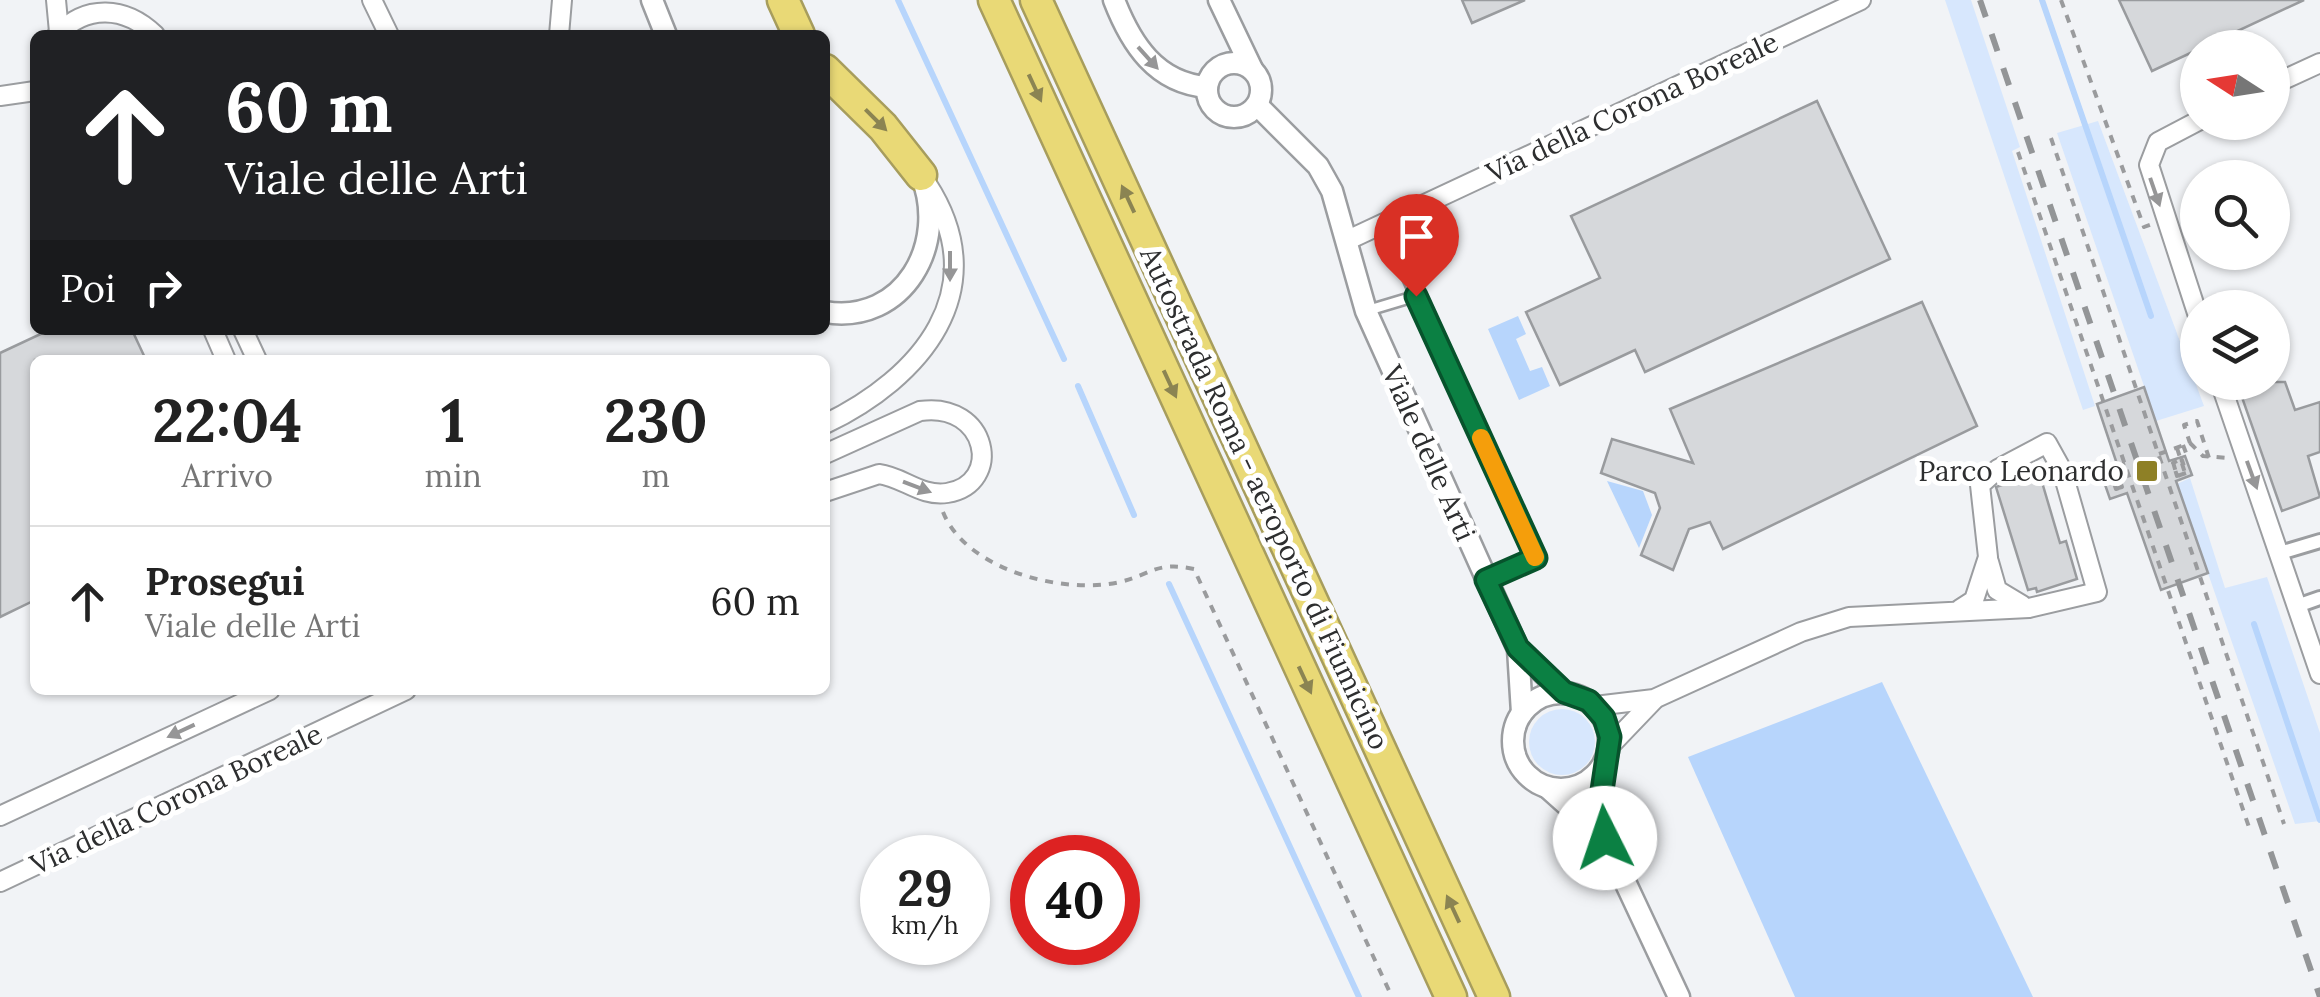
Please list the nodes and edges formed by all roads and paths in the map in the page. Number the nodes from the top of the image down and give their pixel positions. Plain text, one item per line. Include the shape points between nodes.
1 (56, 0) edge
2 (372, 0) edge
3 (562, 0) edge
4 (652, 0) edge
5 (783, 0) edge
6 (994, 0) edge
7 (1036, 0) edge
8 (1114, 0) edge
9 (1219, 0) edge
10 (1861, 0) edge
11 (2061, 0) edge
12 (98, 6) edge
13 (58, 30) edge
14 (64, 30) edge
15 (147, 30) edge
16 (387, 30) edge
17 (559, 30) edge
18 (664, 30) edge
19 (797, 30) edge
20 (2320, 63) edge
21 (1252, 69) junction
22 (830, 75) edge
23 (2290, 77) edge
24 (1207, 87) junction
25 (30, 92) edge
26 (0, 96) edge
27 (1257, 104) junction
28 (2180, 130) edge
29 (2051, 138) dead end
30 (2018, 152) dead end
31 (921, 175) junction
32 (2165, 219) junction
33 (1382, 224) junction
34 (1348, 240) junction
35 (2189, 290) edge
36 (1416, 296) junction
37 (1366, 311) junction
38 (830, 312) edge
39 (2226, 400) edge
40 (830, 421) edge
41 (2190, 443) junction
42 (2184, 445) junction
43 (2176, 448) junction
44 (830, 452) edge
45 (2169, 452) dead end
46 (2244, 453) junction
47 (2159, 454) junction
48 (2188, 458) dead end
49 (2209, 458) junction
50 (2125, 464) junction
51 (2112, 468) junction
52 (2114, 476) dead end
53 (2101, 481) dead end
54 (830, 490) edge
55 (936, 494) junction
56 (2320, 541) edge
57 (2280, 553) junction
58 (1988, 556) junction
59 (1486, 580) junction
60 (2320, 598) edge
61 (2298, 606) junction
62 (2029, 608) junction
63 (1960, 609) junction
64 (1518, 648) junction
65 (2320, 674) edge
66 (1564, 692) junction
67 (259, 695) edge
68 (395, 695) edge
69 (1654, 700) junction
70 (1595, 706) junction
71 (1522, 713) junction
72 (1607, 756) junction
73 (1548, 788) junction
74 (0, 816) edge
75 (2284, 824) dead end
76 (2252, 833) dead end
77 (1605, 838) junction
78 (0, 882) edge
79 (1392, 997) edge
80 (1451, 997) edge
81 (1494, 997) edge
82 (1678, 997) edge

1 - 13 street
2 - 16 street
3 - 17 street
4 - 18 street
5 - 19 highway
6 -> 80 highway, Autostrada Roma - aeroporto di Fiumicino
81 -> 7 highway, Autostrada Roma - aeroporto di Fiumicino
8 -> 24 street via 1132,39 1158,70
9 - 21 street
10 - 33 street, Via della Corona Boreale
11 - 32 path via 2144,227
12 - 14 street
12 - 15 street
20 - 23 street
21 - 24 street via 1220,66
21 - 27 street via 1261,90
22 -> 31 highway
24 - 27 street via 1211,104 1224,116 1243,116
25 - 26 street
27 - 34 street, Viale delle Arti via 1326,177
28 -> 32 street via 2152,152 2149,174
29 - 47 path
30 - 50 path
31 - 38 street via 932,218 914,274 869,310
31 -> 40 street via 948,231 952,273 944,313 926,350 898,380
32 - 35 street
33 - 34 street, Via della Corona Boreale
33 - 36 lane
34 - 37 street, Viale delle Arti
36 - 37 lane
36 - 59 lane via 1536,558
37 - 59 street, Viale delle Arti
39 - 46 street
41 - 42 path
41 - 49 path
41 - 49 path via 2184,425 2196,421
42 - 43 path
42 - 48 path
43 - 45 path, bridge via 2185,473 2177,476 2173,463 2177,462 2182,460 2186,473 2177,476
43 - 47 path
44 - 55 street via 920,411 948,410 974,427 981,462 963,487
46 - 49 path
46 -> 57 street
47 - 75 path
50 - 51 path
50 - 76 path
51 - 52 path, bridge via 2122,486 2115,489
51 - 53 path via 2096,473
54 -> 55 street via 879,474
55 - 79 path via 956,536 1016,572 1074,584 1119,582 1167,563 1194,569
56 - 57 street
57 - 61 street
58 - 62 street via 1997,590
58 - 62 street via 1980,485 2048,443 2062,470 2096,592
58 - 63 street via 1974,600
59 - 64 street, Viale delle Arti
60 - 61 street
61 - 65 street
62 - 63 street
63 - 69 street via 1817,627
64 - 66 street, Viale delle Arti
64 - 71 street, Viale delle Arti
66 - 70 street
66 - 71 street via 1543,696
67 -> 74 street
68 - 78 street, Via della Corona Boreale
69 - 70 street
69 - 72 street
70 - 72 street via 1607,726
71 - 73 street via 1514,752 1527,776
72 - 73 street via 1581,786
72 - 77 street via 1600,804
73 - 77 street
77 - 82 street

